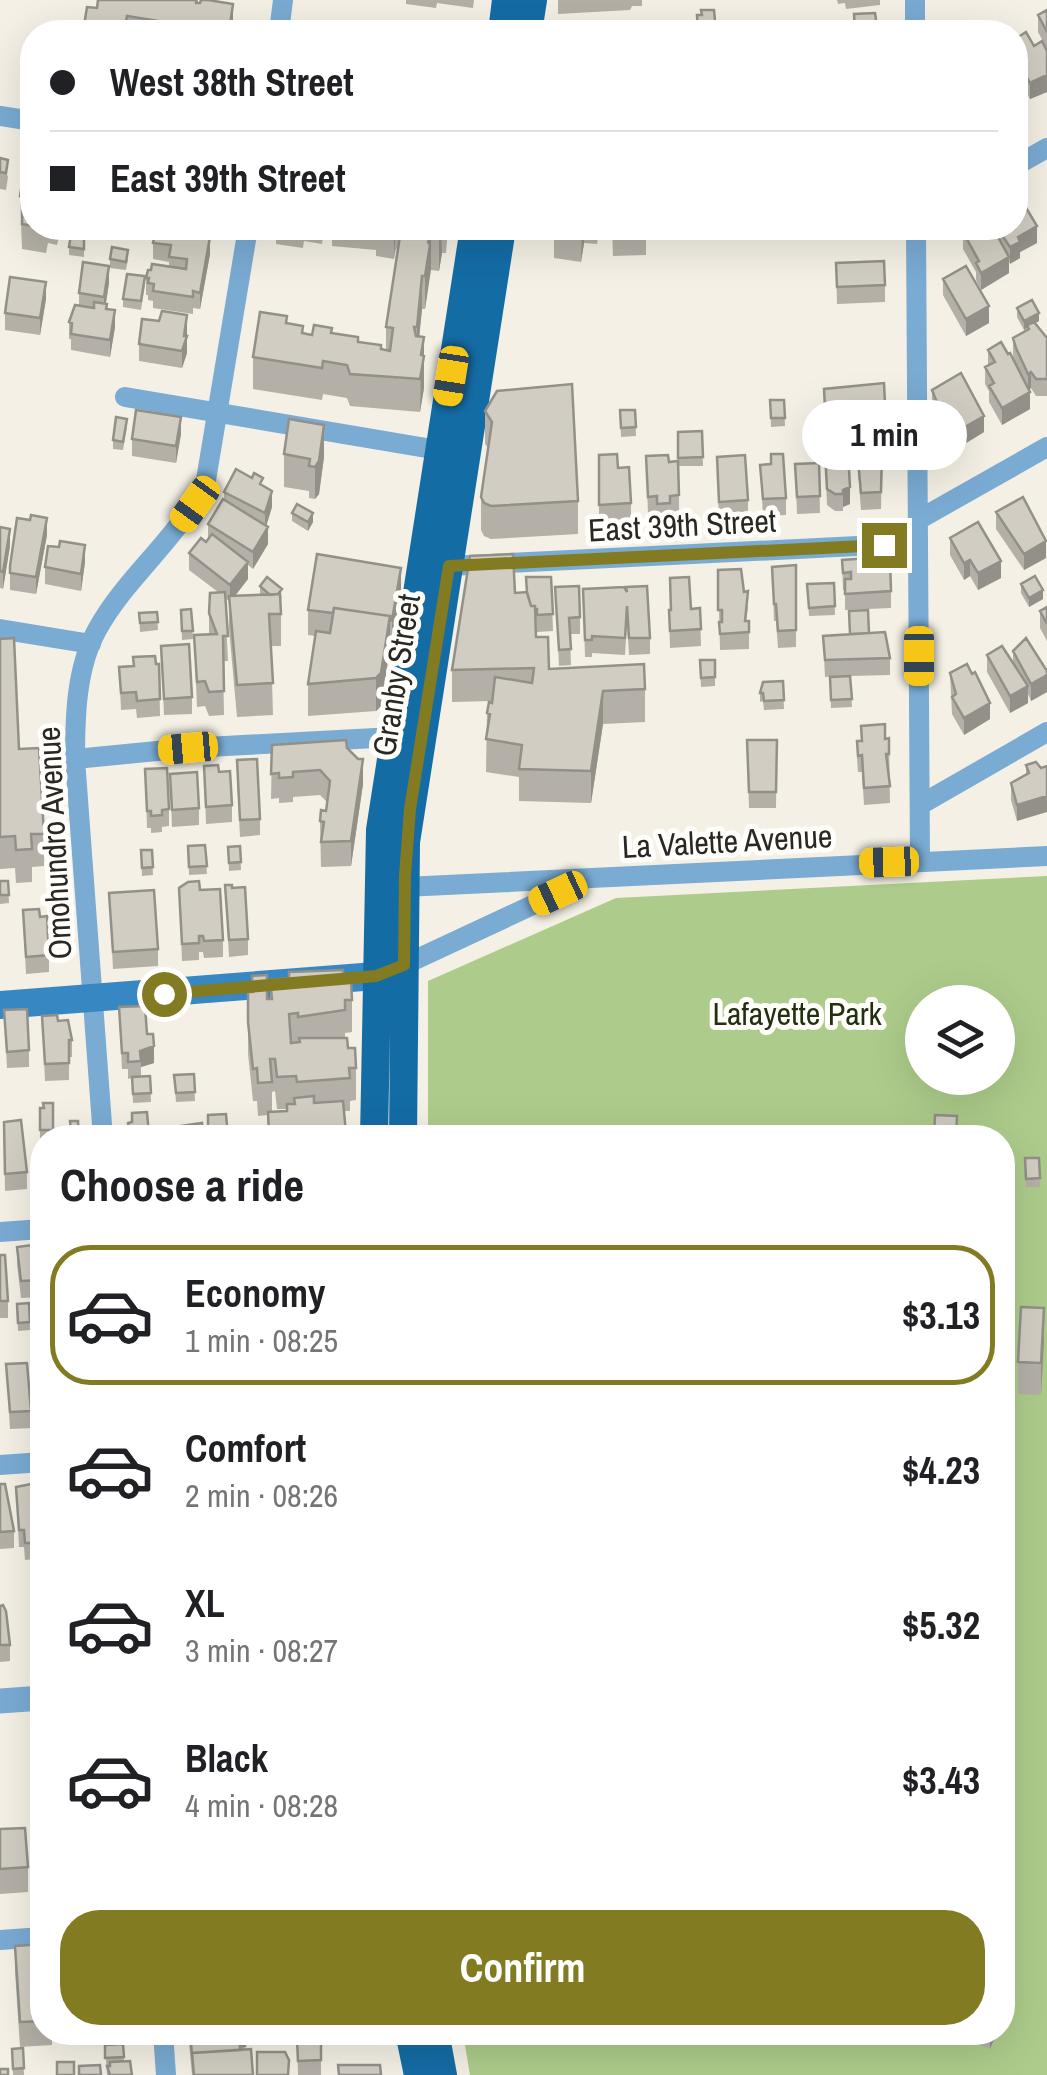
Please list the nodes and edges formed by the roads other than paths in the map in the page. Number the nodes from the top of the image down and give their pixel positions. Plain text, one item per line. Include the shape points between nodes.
1 (246, 240) edge
2 (473, 240) edge
3 (499, 240) edge
4 (916, 240) edge
5 (125, 396) dead end
6 (219, 414) junction
7 (1047, 447) edge
8 (453, 452) junction
9 (918, 520) junction
10 (918, 543) junction
11 (449, 566) junction
12 (0, 629) edge
13 (91, 644) junction
14 (1047, 732) edge
15 (394, 736) junction
16 (76, 759) junction
17 (920, 805) junction
18 (1047, 856) edge
19 (920, 862) junction
20 (590, 878) junction
21 (404, 887) junction
22 (404, 965) junction
23 (376, 976) junction
24 (93, 999) junction
25 (0, 1005) edge
26 (102, 1125) edge
27 (374, 1125) edge
28 (403, 1125) edge
29 (30, 1230) edge
30 (0, 1232) edge
31 (30, 1463) edge
32 (0, 1465) edge
33 (30, 1699) edge
34 (0, 1701) edge
35 (30, 1937) edge
36 (0, 1940) edge
37 (165, 2045) edge
38 (412, 2045) edge
39 (438, 2045) edge
40 (166, 2075) edge
41 (418, 2075) edge
42 (444, 2075) edge

1 - 6 street, Omohundro Avenue
2 - 8 main road, Granby Street
3 - 8 main road, Granby Street
4 - 9 street
5 - 6 street
6 - 8 street
6 - 13 street, Omohundro Avenue via 195,504
7 - 9 street
8 - 11 main road, Granby Street
8 - 15 main road, Granby Street
9 - 10 street
10 - 11 street, East 39th Street
10 - 17 street
11 - 21 main road, Granby Street
12 - 13 street
13 - 16 street, Omohundro Avenue via 78,705
14 - 17 street
15 - 16 street
15 - 23 main road, Granby Street via 380,830
16 - 24 street, Omohundro Avenue
17 - 19 street
18 - 19 street, La Valette Avenue
19 - 20 street, La Valette Avenue
20 - 21 street, La Valette Avenue
20 - 22 street, La Valette Avenue
21 - 22 main road, Granby Street
22 - 23 main road
22 - 28 main road, Granby Street
23 - 24 main road
23 - 27 main road, Granby Street
24 - 25 main road
24 - 26 street, Omohundro Avenue
29 - 30 street
31 - 32 street
33 - 34 street
35 - 36 street
37 - 40 street
38 - 41 main road
39 - 42 main road

